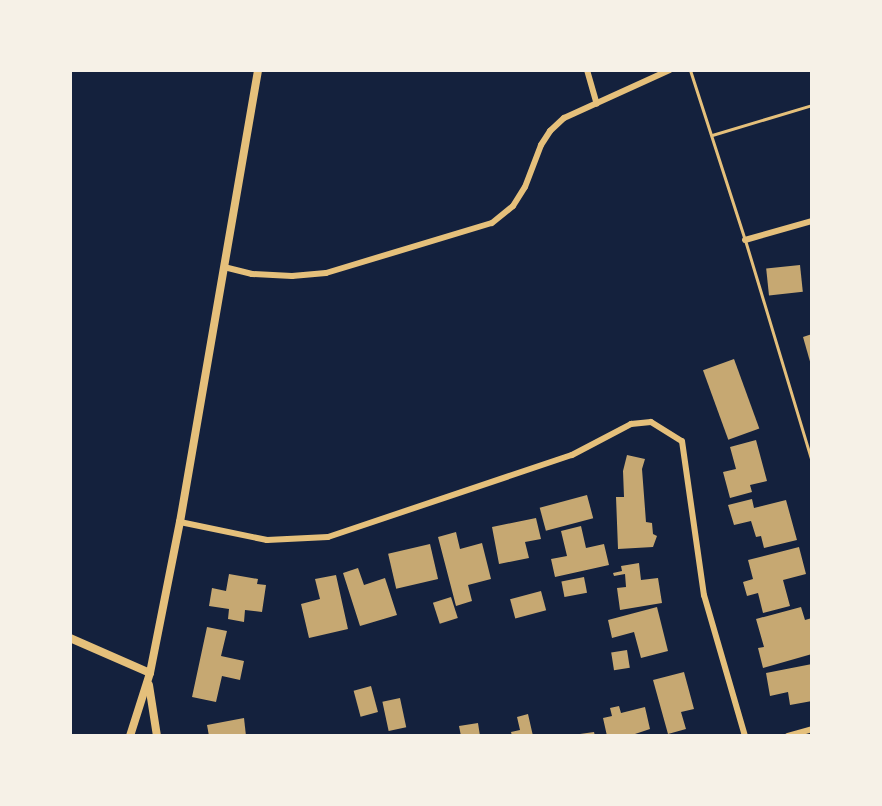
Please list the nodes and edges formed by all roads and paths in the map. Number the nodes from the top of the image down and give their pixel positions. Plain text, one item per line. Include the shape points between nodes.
1 (258, 70) edge
2 (587, 70) edge
3 (670, 70) edge
4 (690, 70) edge
5 (597, 104) junction
6 (812, 105) edge
7 (712, 135) junction
8 (812, 221) edge
9 (745, 240) junction
10 (224, 267) junction
11 (812, 462) edge
12 (180, 522) junction
13 (70, 638) edge
14 (149, 677) junction
15 (812, 729) edge
16 (130, 735) edge
17 (157, 735) edge
18 (745, 735) edge
19 (788, 735) edge

1 - 10 street
2 - 5 street
3 - 5 street
4 - 7 lane
5 - 10 street via 564,118 550,131 525,187 513,206 492,223 326,273 252,274
6 - 7 lane
7 - 9 lane
8 - 9 street
9 - 11 lane
10 - 12 street
12 - 14 street
12 - 18 street via 267,540 328,537 572,455 632,424 651,422 682,441 704,595
13 - 14 street
14 - 16 street
14 - 17 street
15 - 19 street

